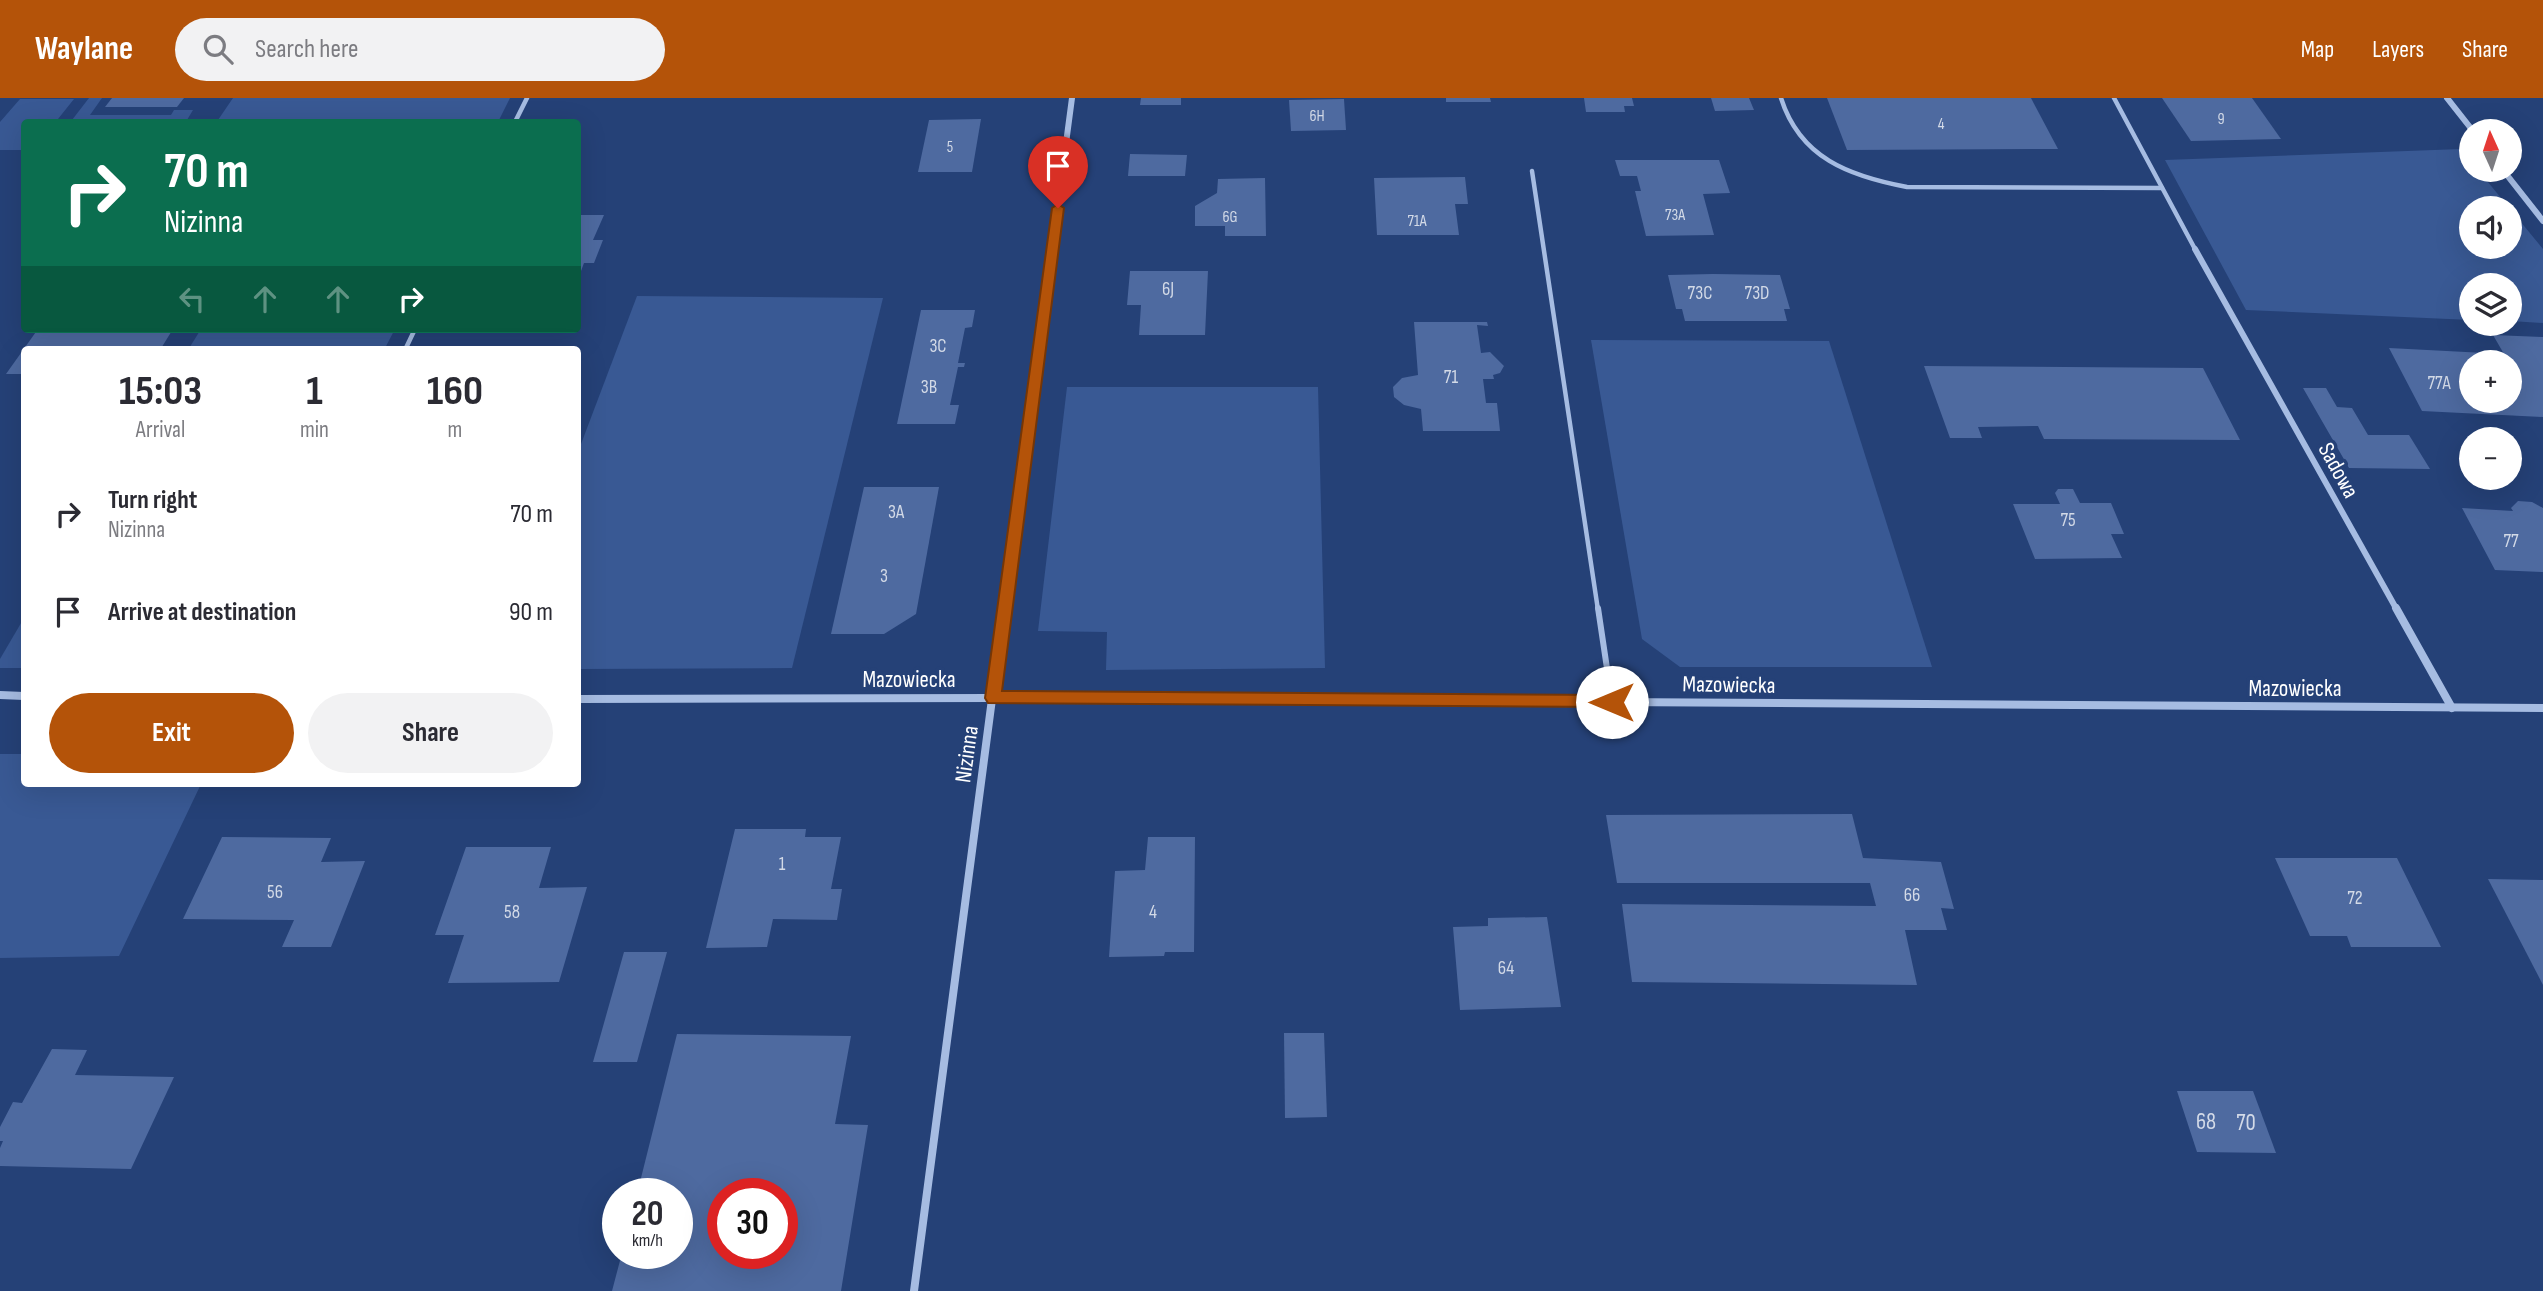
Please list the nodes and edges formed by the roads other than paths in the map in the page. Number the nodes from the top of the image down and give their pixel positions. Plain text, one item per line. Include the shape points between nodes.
1 (527, 98) edge
2 (1072, 98) edge
3 (1781, 98) edge
4 (2114, 98) edge
5 (2447, 98) edge
6 (516, 119) edge
7 (2464, 119) edge
8 (1532, 171) dead end
9 (2512, 182) edge
10 (2162, 188) junction
11 (2543, 221) edge
12 (2196, 249) joint
13 (0, 695) edge
14 (21, 695) edge
15 (993, 698) junction
16 (581, 699) edge
17 (1612, 702) junction
18 (2452, 708) junction
19 (2543, 708) edge
20 (914, 1291) edge

1 - 6 lane
2 - 15 street, Nizinna
3 - 10 lane via 1789,124 1811,147 1836,166 1870,181 1907,187
4 - 10 lane
5 - 7 street
8 - 17 lane
9 - 11 street
10 - 12 lane
12 - 18 street, Sadowa
13 - 14 street
15 - 16 street, Mazowiecka
15 - 17 street, Mazowiecka
15 - 20 street, Nizinna
17 - 18 street, Mazowiecka
18 - 19 street, Mazowiecka

